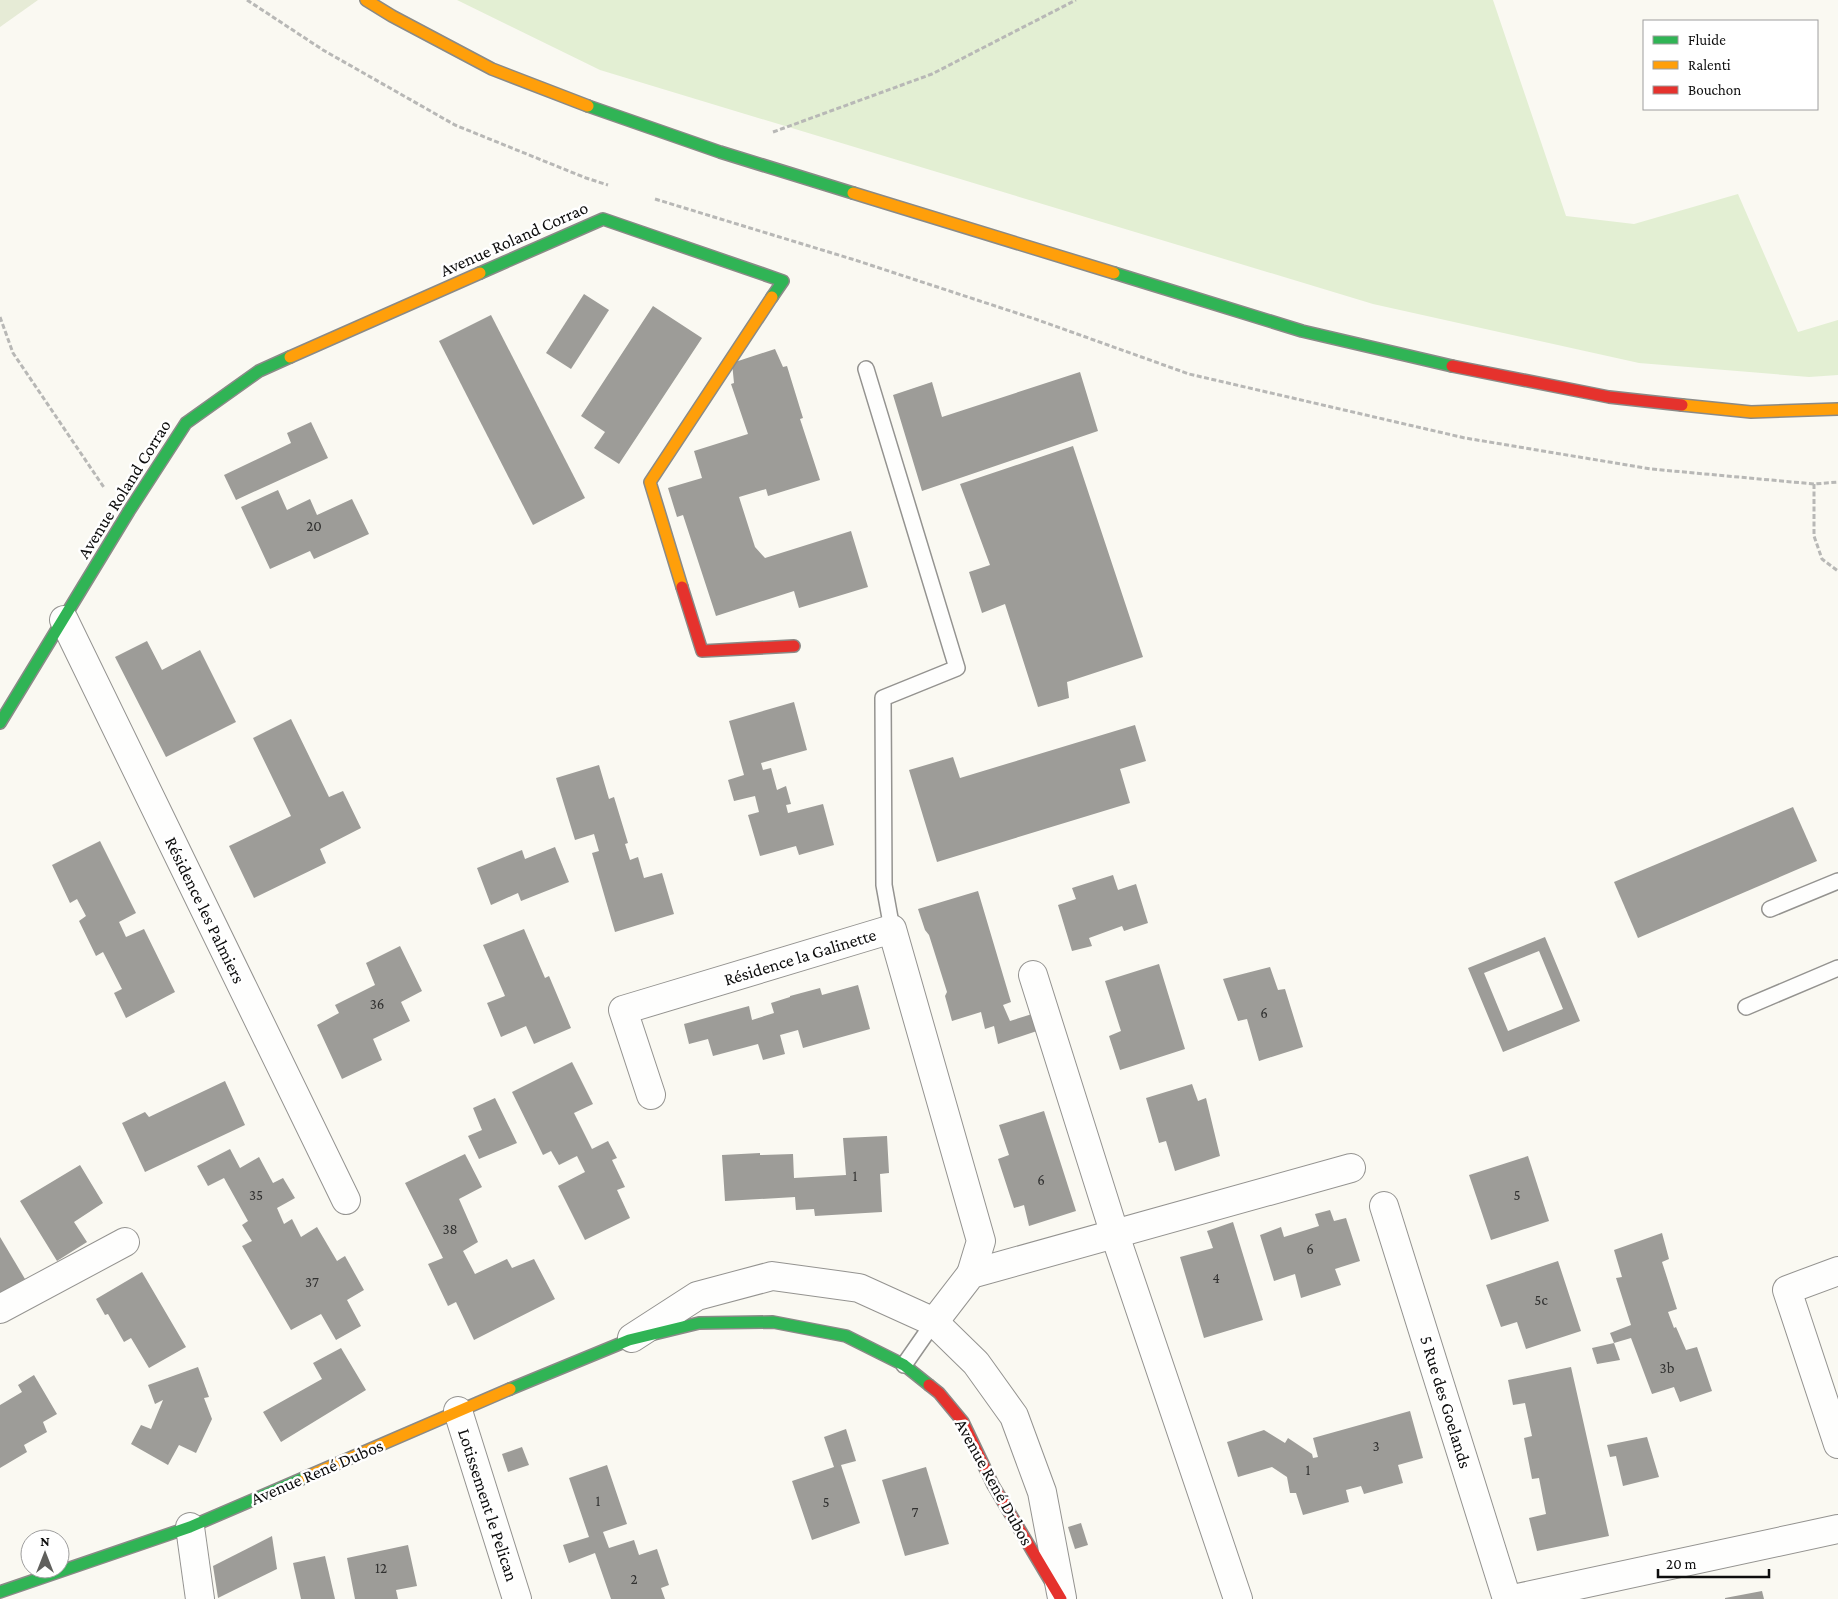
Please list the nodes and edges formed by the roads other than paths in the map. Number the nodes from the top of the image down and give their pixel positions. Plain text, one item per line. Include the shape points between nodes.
1 (366, 0) edge
2 (866, 369) dead end
3 (1838, 409) edge
4 (64, 620) junction
5 (794, 646) dead end
6 (0, 723) edge
7 (1838, 881) edge
8 (1770, 910) dead end
9 (892, 929) junction
10 (1838, 968) edge
11 (1032, 975) dead end
12 (1746, 1007) dead end
13 (652, 1095) dead end
14 (1351, 1168) dead end
15 (346, 1200) dead end
16 (1384, 1206) dead end
17 (1115, 1235) junction
18 (125, 1242) dead end
19 (1838, 1271) edge
20 (971, 1274) junction
21 (0, 1308) edge
22 (934, 1322) junction
23 (629, 1340) junction
24 (904, 1365) junction
25 (458, 1411) junction
26 (1838, 1444) edge
27 (190, 1527) junction
28 (1838, 1530) edge
29 (0, 1592) edge
30 (200, 1599) edge
31 (518, 1599) edge
32 (1061, 1599) edge
33 (1238, 1599) edge
34 (1507, 1599) edge
35 (1513, 1599) edge

1 - 3 street via 492,69 617,117 720,152 1302,331 1442,364 1609,397 1751,412
2 - 9 lane via 957,668 883,698 884,885
4 - 5 street, Avenue Roland Corrao via 186,423 259,371 603,219 783,281 650,482 702,651
4 - 6 street, Avenue Roland Corrao
4 - 15 street, Résidence les Palmiers
7 - 8 lane
9 - 13 street, Résidence la Galinette via 623,1010
9 - 20 street, Résidence la Galinette via 981,1241
10 - 12 lane
11 - 17 street
14 - 17 street
16 - 34 street, 5 Rue des Goelands
17 - 20 street
17 - 33 street
18 - 21 street
19 - 26 street via 1788,1290
20 - 22 street
22 - 23 street, Avenue René Dubos via 860,1288 772,1276 697,1296
22 - 24 lane
22 - 32 street, Avenue René Dubos via 976,1363 1014,1416 1042,1492
23 - 24 street, Avenue René Dubos via 699,1323 773,1322 846,1336
23 - 25 street, Avenue René Dubos
24 - 32 street, Avenue René Dubos via 939,1393 963,1422 993,1485
25 - 27 street, Avenue René Dubos
25 - 31 street, Lotissement le Pelican
27 - 29 street, Avenue René Dubos
27 - 30 street
28 - 35 street

